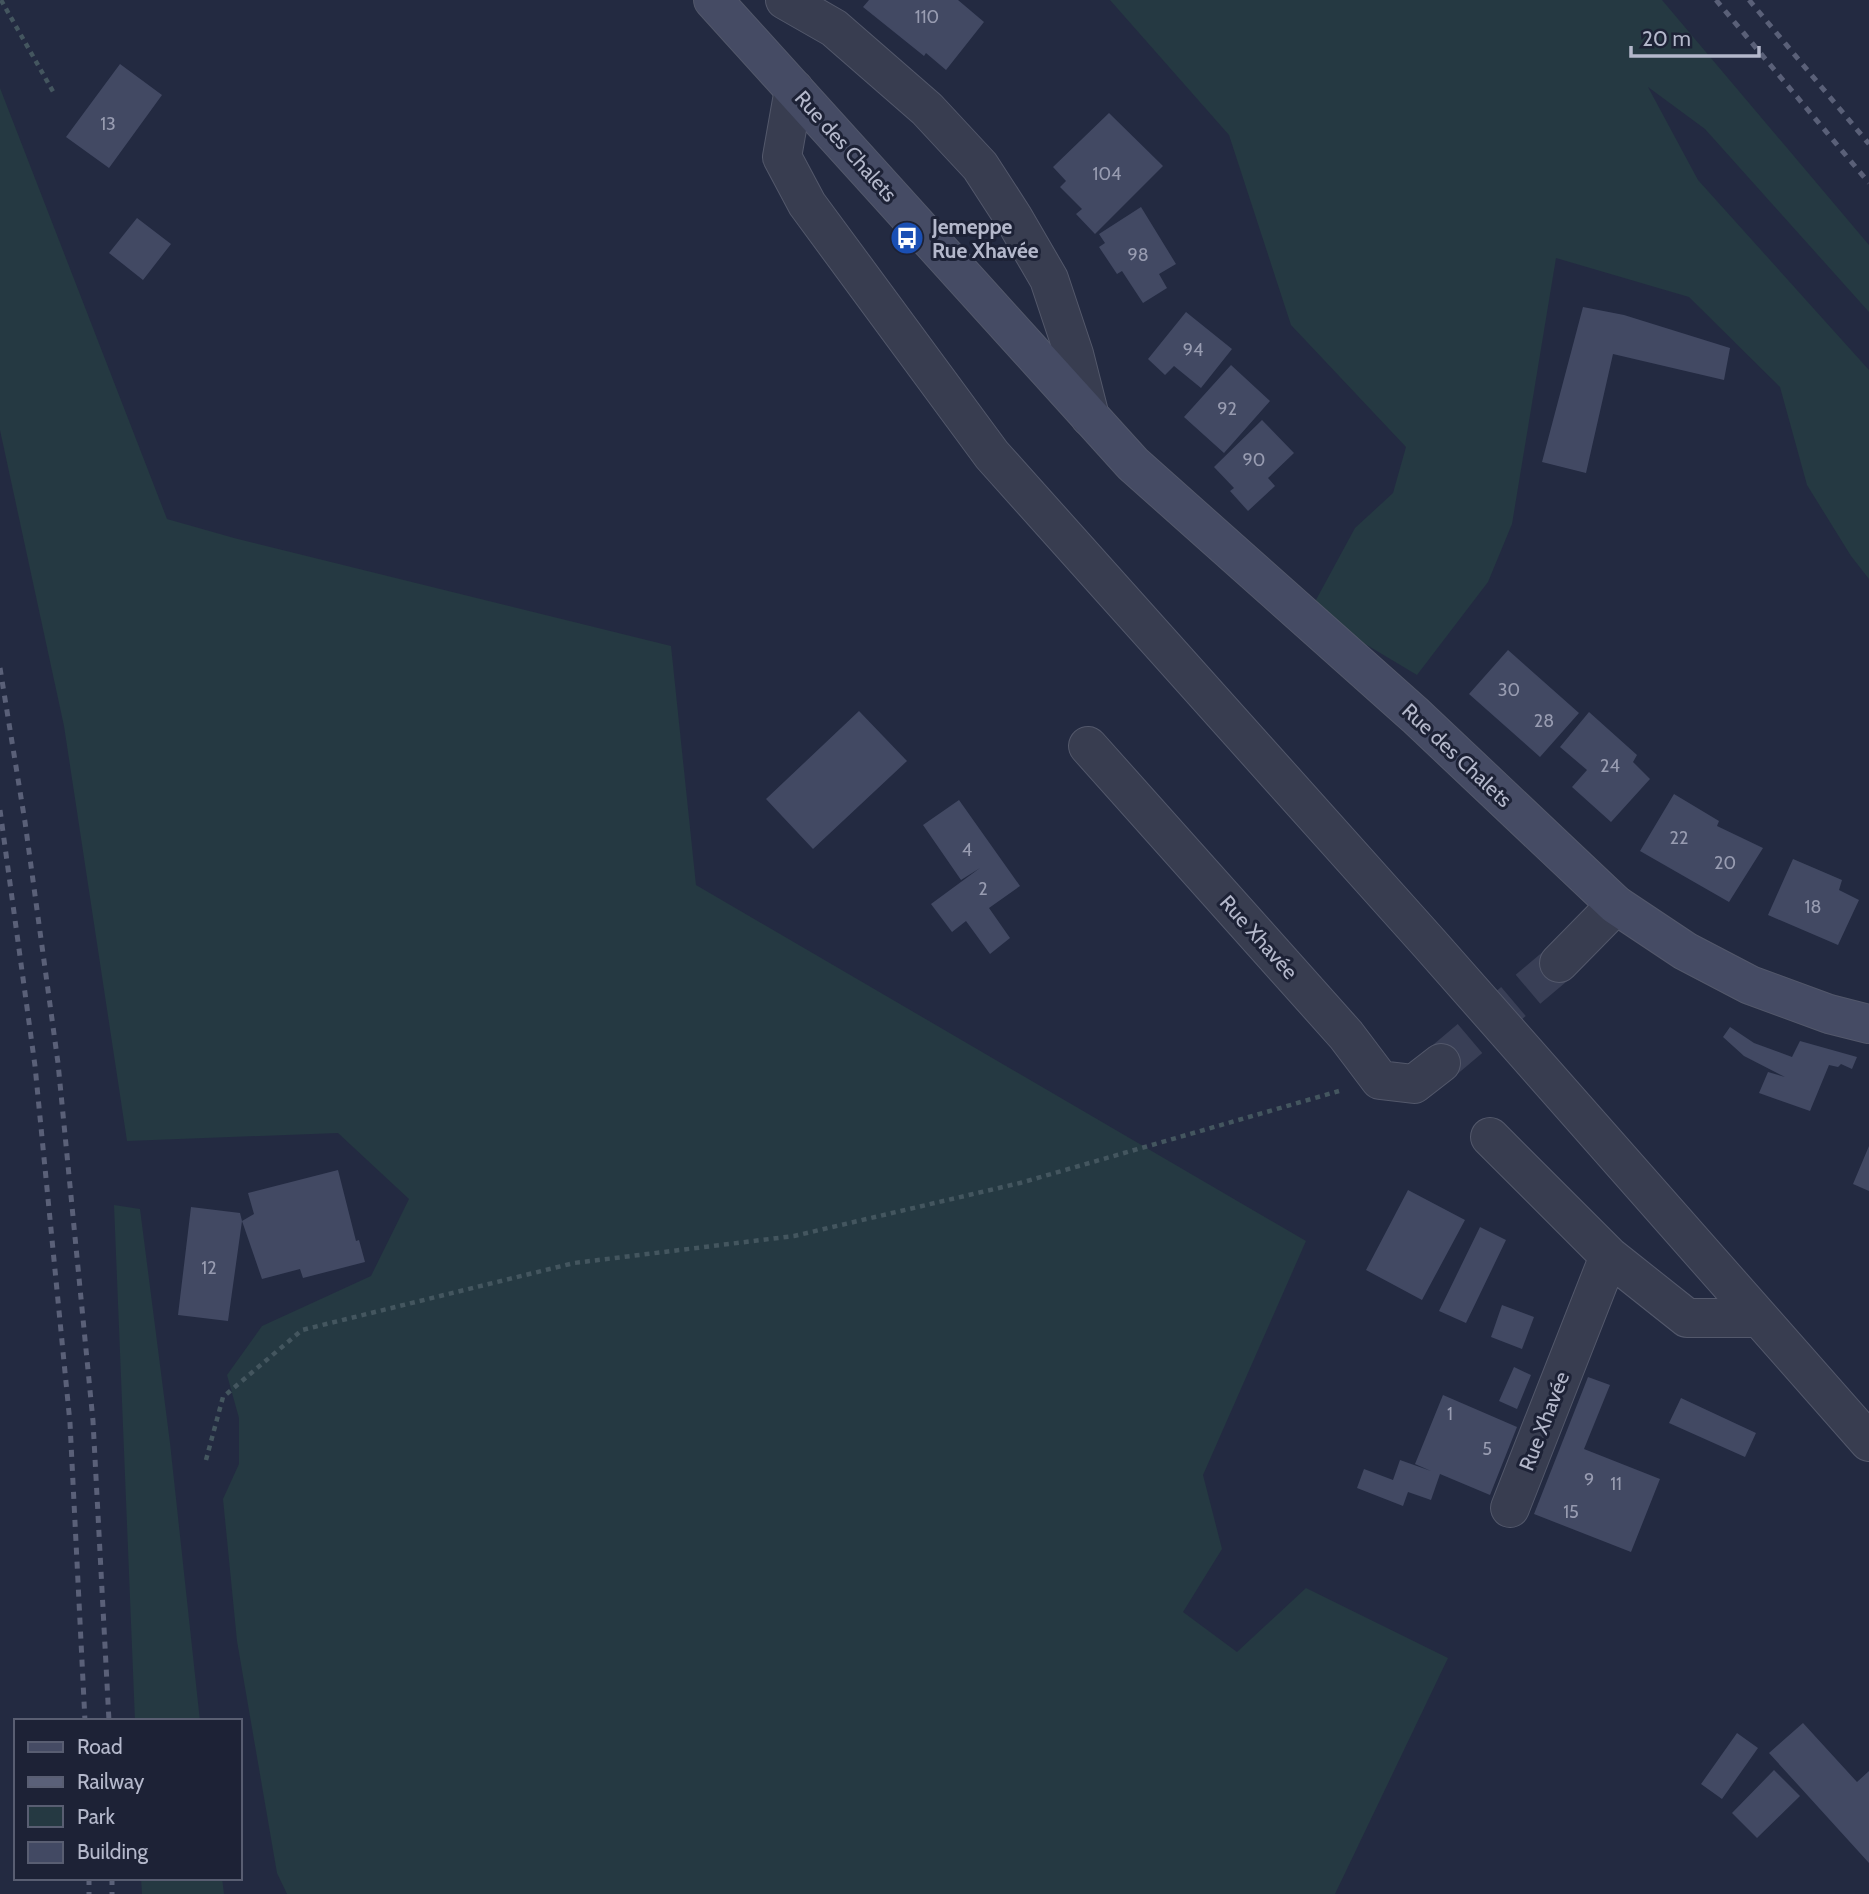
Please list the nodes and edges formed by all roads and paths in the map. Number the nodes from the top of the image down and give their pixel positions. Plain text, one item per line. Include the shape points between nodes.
1 (1, 0) edge
2 (713, 0) edge
3 (785, 0) edge
4 (794, 89) junction
5 (55, 95) dead end
6 (1090, 417) junction
7 (1088, 746) dead end
8 (1616, 905) junction
9 (1559, 964) tunnel mouth
10 (1869, 1024) edge
11 (1441, 1063) tunnel mouth
12 (1380, 1080) junction
13 (1490, 1137) dead end
14 (1609, 1256) junction
15 (1757, 1318) junction
16 (1869, 1442) edge
17 (206, 1460) dead end
18 (1510, 1508) dead end

1 - 5 path
2 - 4 street, Rue des Chalets
3 - 6 street, Rue des Chalets via 834,28 927,109 979,166 1049,279
4 - 6 street, Rue des Chalets
4 - 15 street via 782,157 807,204 992,455
6 - 8 street, Rue des Chalets via 1152,481 1416,716
7 - 12 street, Rue Xhavée via 1346,1035
8 - 9 street
8 - 10 street, Rue des Chalets via 1685,951 1750,985
11 - 12 street via 1414,1084
12 - 17 path via 1020,1183 794,1236 574,1263 302,1330 223,1396
13 - 14 street
14 - 15 street via 1688,1318
14 - 18 street, Rue Xhavée
15 - 16 street

